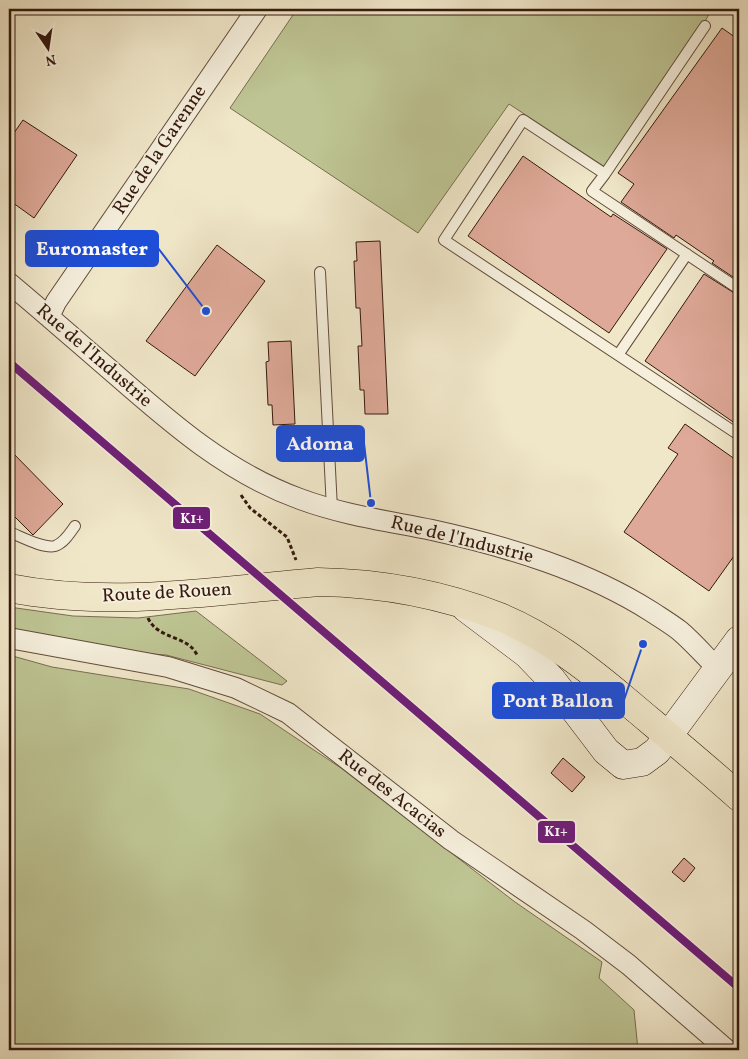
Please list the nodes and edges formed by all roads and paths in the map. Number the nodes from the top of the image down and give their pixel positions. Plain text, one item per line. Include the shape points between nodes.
1 (257, 9) edge
2 (705, 26) dead end
3 (605, 174) junction
4 (687, 254) junction
5 (320, 272) dead end
6 (9, 283) edge
7 (739, 289) edge
8 (49, 317) junction
9 (618, 355) junction
10 (739, 435) edge
11 (239, 493) dead end
12 (332, 509) junction
13 (76, 526) dead end
14 (9, 532) edge
15 (303, 563) dead end
16 (9, 588) edge
17 (457, 601) junction
18 (145, 605) junction
19 (9, 638) edge
20 (739, 640) edge
21 (189, 644) dead end
22 (718, 669) junction
23 (670, 736) junction
24 (739, 797) edge
25 (727, 1050) edge

1 - 8 street, Rue de la Garenne via 56,302
2 - 3 lane
3 - 4 lane via 592,191
3 - 9 lane via 523,120 444,240
4 - 7 lane
4 - 9 lane
5 - 12 lane
6 - 8 street, Rue de l'Industrie
8 - 12 street, Rue de l'Industrie via 200,446 252,478 299,499
9 - 10 lane
11 - 15 path via 250,508 287,537 295,560
12 - 22 street, Rue de l'Industrie via 432,530 558,565 634,600 681,631
13 - 14 lane via 54,546 40,545
16 - 18 main road, Route de Rouen
17 - 18 main road, Route de Rouen via 409,591 318,582
17 - 23 main road, Route de Rouen via 502,618 560,649
17 - 23 main road via 527,654 552,680 606,751 623,764 642,762
18 - 21 path via 151,624 170,637
19 - 25 street, Rue des Acacias via 168,667 236,688 288,713 451,840 584,930
20 - 22 main road
22 - 23 main road
23 - 24 main road, Route de Rouen

